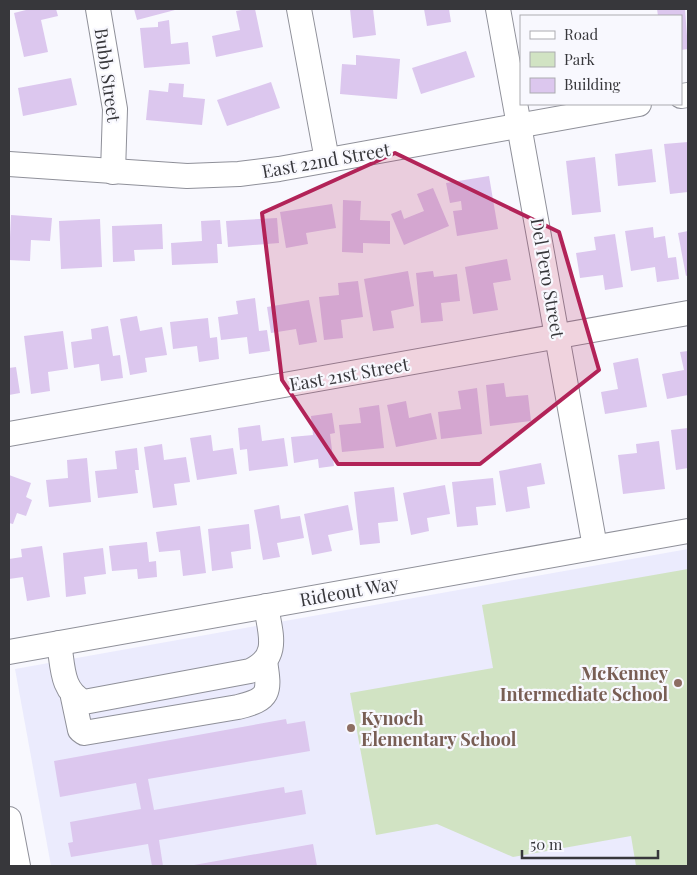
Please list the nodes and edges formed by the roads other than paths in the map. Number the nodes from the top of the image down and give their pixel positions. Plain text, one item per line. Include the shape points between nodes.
1 (98, 9) edge
2 (299, 9) edge
3 (498, 9) edge
4 (634, 105) edge
5 (520, 126) junction
6 (327, 160) junction
7 (9, 164) edge
8 (113, 172) junction
9 (688, 313) edge
10 (558, 336) junction
11 (9, 434) edge
12 (688, 530) edge
13 (596, 547) junction
14 (266, 606) junction
15 (59, 643) junction
16 (9, 652) edge
17 (265, 662) junction
18 (73, 697) junction
19 (9, 819) edge
20 (18, 866) edge

1 - 8 street, Bubb Street via 115,109
2 - 6 street
3 - 5 street, Del Pero Street
4 - 5 street, East 22nd Street
5 - 6 street, East 22nd Street
5 - 10 street, Del Pero Street
6 - 8 street, East 22nd Street via 239,174 187,176
7 - 8 street, East 22nd Street
9 - 10 street, East 21st Street
10 - 11 street, East 21st Street
10 - 13 street, Del Pero Street
12 - 13 street, Rideout Way
13 - 14 street, Rideout Way
14 - 15 street, Rideout Way
14 - 17 street via 272,643
15 - 16 street, Rideout Way
15 - 18 street via 66,685
17 - 18 street via 250,671 84,702
17 - 18 street via 266,692 259,702 238,707 84,734 80,730
19 - 20 street

